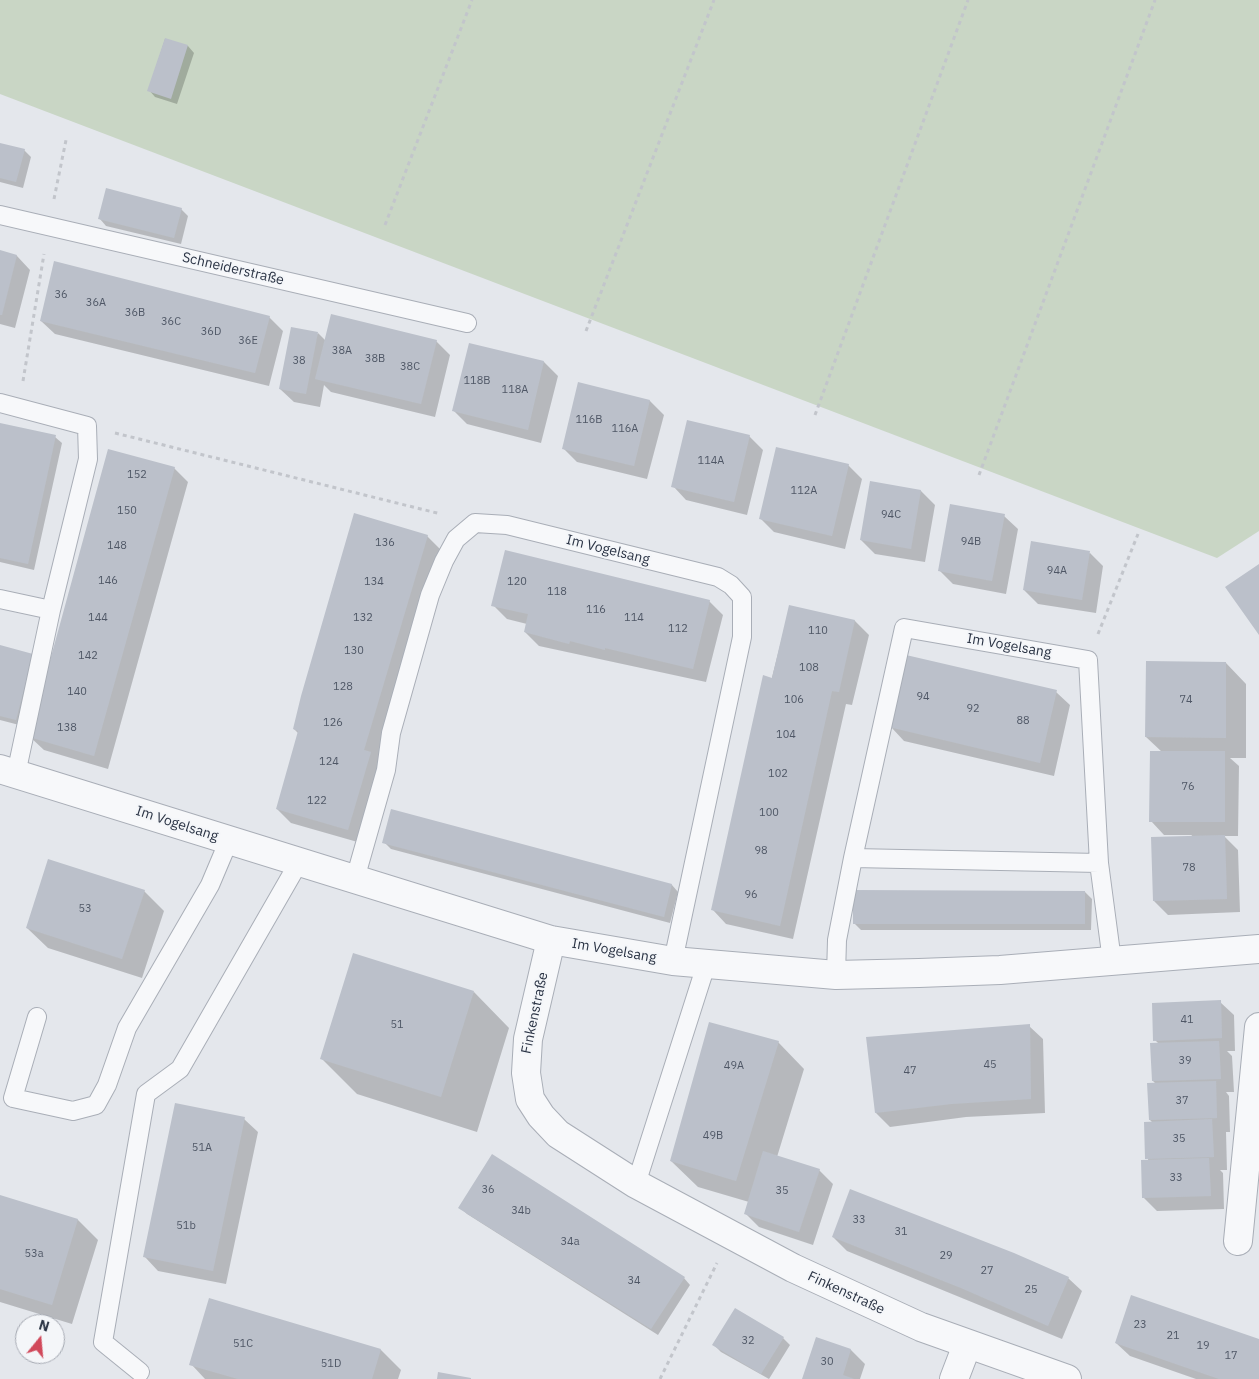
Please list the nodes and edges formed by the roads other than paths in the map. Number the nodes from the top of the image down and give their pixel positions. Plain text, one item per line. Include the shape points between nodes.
1 (0, 215) edge
2 (467, 323) dead end
3 (0, 403) edge
4 (0, 599) edge
5 (51, 610) junction
6 (8, 772) edge
7 (229, 840) junction
8 (852, 858) junction
9 (299, 862) junction
10 (1099, 863) junction
11 (355, 879) junction
12 (551, 940) junction
13 (1259, 949) edge
14 (674, 961) junction
15 (1112, 961) junction
16 (706, 965) junction
17 (836, 975) junction
18 (37, 1017) dead end
19 (1259, 1027) edge
20 (1257, 1076) edge
21 (636, 1184) junction
22 (1238, 1241) dead end
23 (967, 1344) junction
24 (140, 1372) dead end
25 (954, 1379) edge
26 (1067, 1379) edge

1 - 2 lane, Schneiderstraße
3 - 5 lane via 88,426 88,459
4 - 5 lane
5 - 6 lane
6 - 7 street, Im Vogelsang
7 - 9 street, Im Vogelsang
7 - 18 lane via 210,885 127,1028 107,1085 96,1104 74,1111 13,1098
8 - 10 lane
8 - 10 lane, Im Vogelsang via 904,628 1088,660
8 - 17 lane, Im Vogelsang via 837,940
9 - 11 street, Im Vogelsang
9 - 24 lane via 180,1069 146,1094 103,1342
10 - 15 lane
11 - 12 street, Im Vogelsang
11 - 14 lane, Im Vogelsang via 430,595 456,539 475,523 506,525 718,577 742,597 742,637
12 - 14 street, Im Vogelsang
12 - 21 street, Finkenstraße via 528,1039 526,1073 530,1100 558,1134
13 - 15 street, Im Vogelsang
14 - 16 street, Im Vogelsang
15 - 17 street, Im Vogelsang via 1000,970
16 - 17 street, Im Vogelsang
16 - 21 lane
19 - 20 street
20 - 22 street
21 - 23 street, Finkenstraße via 730,1236 867,1303
23 - 25 street
23 - 26 street, Finkenstraße

